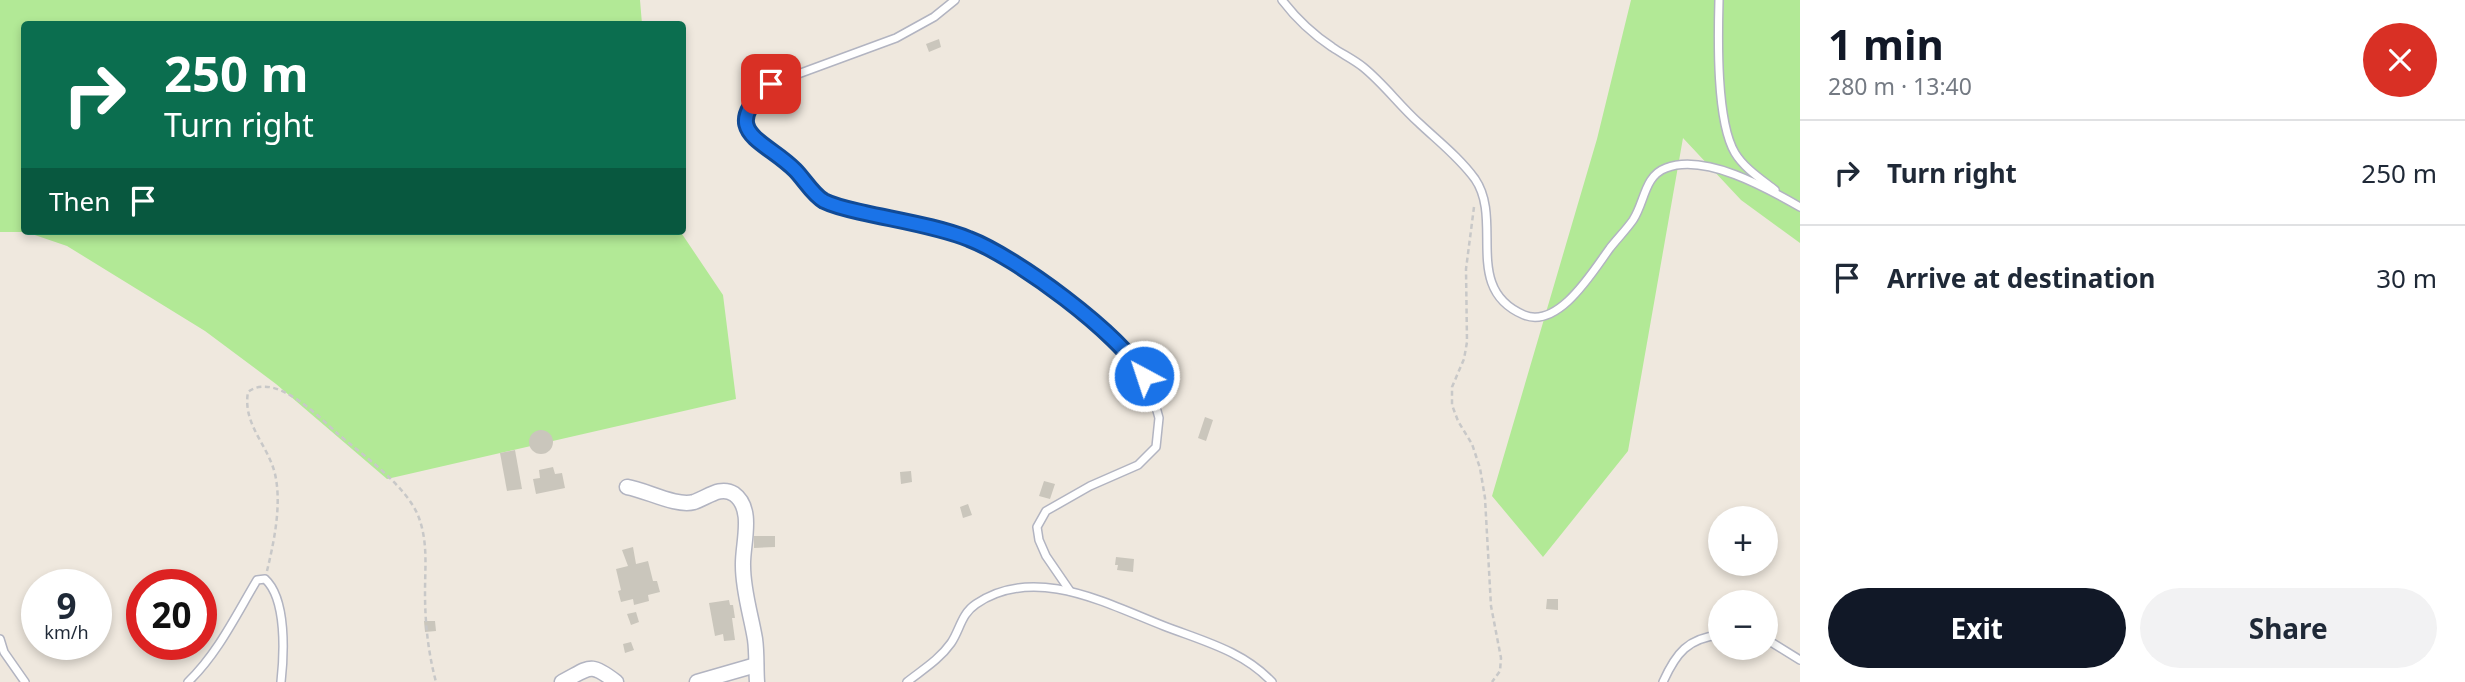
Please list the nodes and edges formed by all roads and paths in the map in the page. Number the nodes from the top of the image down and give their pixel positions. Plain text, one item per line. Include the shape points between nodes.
1 (955, 0) edge
2 (1282, 0) edge
3 (1719, 0) edge
4 (1475, 179) junction
5 (1783, 197) junction
6 (1800, 207) edge
7 (627, 487) dead end
8 (265, 579) junction
9 (1070, 591) junction
10 (1708, 637) edge
11 (0, 639) edge
12 (1778, 646) edge
13 (1800, 660) edge
14 (756, 665) junction
15 (25, 682) edge
16 (188, 682) edge
17 (281, 682) edge
18 (436, 682) edge
19 (562, 682) edge
20 (616, 682) edge
21 (697, 682) edge
22 (757, 682) edge
23 (906, 682) edge
24 (1272, 682) edge
25 (1492, 682) edge
26 (1663, 682) edge

1 - 9 lane via 896,38 771,84 748,112 747,127 761,146 794,168 822,200 968,238 1011,260 1072,304 1136,363 1152,389 1158,418 1156,447 1138,465 1046,511 1037,527 1046,556
2 - 4 lane via 1330,46 1362,66 1389,91
3 - 5 lane via 1720,79 1732,149
4 - 5 lane via 1487,213 1485,250 1496,291 1510,307 1527,316 1542,317 1578,292 1634,219 1659,171 1711,167
4 - 25 path via 1466,269 1467,342 1452,387 1452,405 1472,444 1485,498 1491,606 1501,658 1500,671
5 - 6 lane
7 - 14 street via 677,502 727,491 736,495 746,516 743,579
8 - 16 lane via 257,580 230,628
8 - 17 lane via 277,598 281,623
8 - 18 path via 276,522 276,477 246,403 248,392 264,386 313,409 400,489 419,516 425,542 428,648
9 - 23 lane via 1006,589 975,604 942,654
9 - 24 lane via 1237,654
10 - 26 lane via 1695,639 1684,648
11 - 15 lane
12 - 13 lane
14 - 21 street
14 - 22 street
19 - 20 street via 598,668

